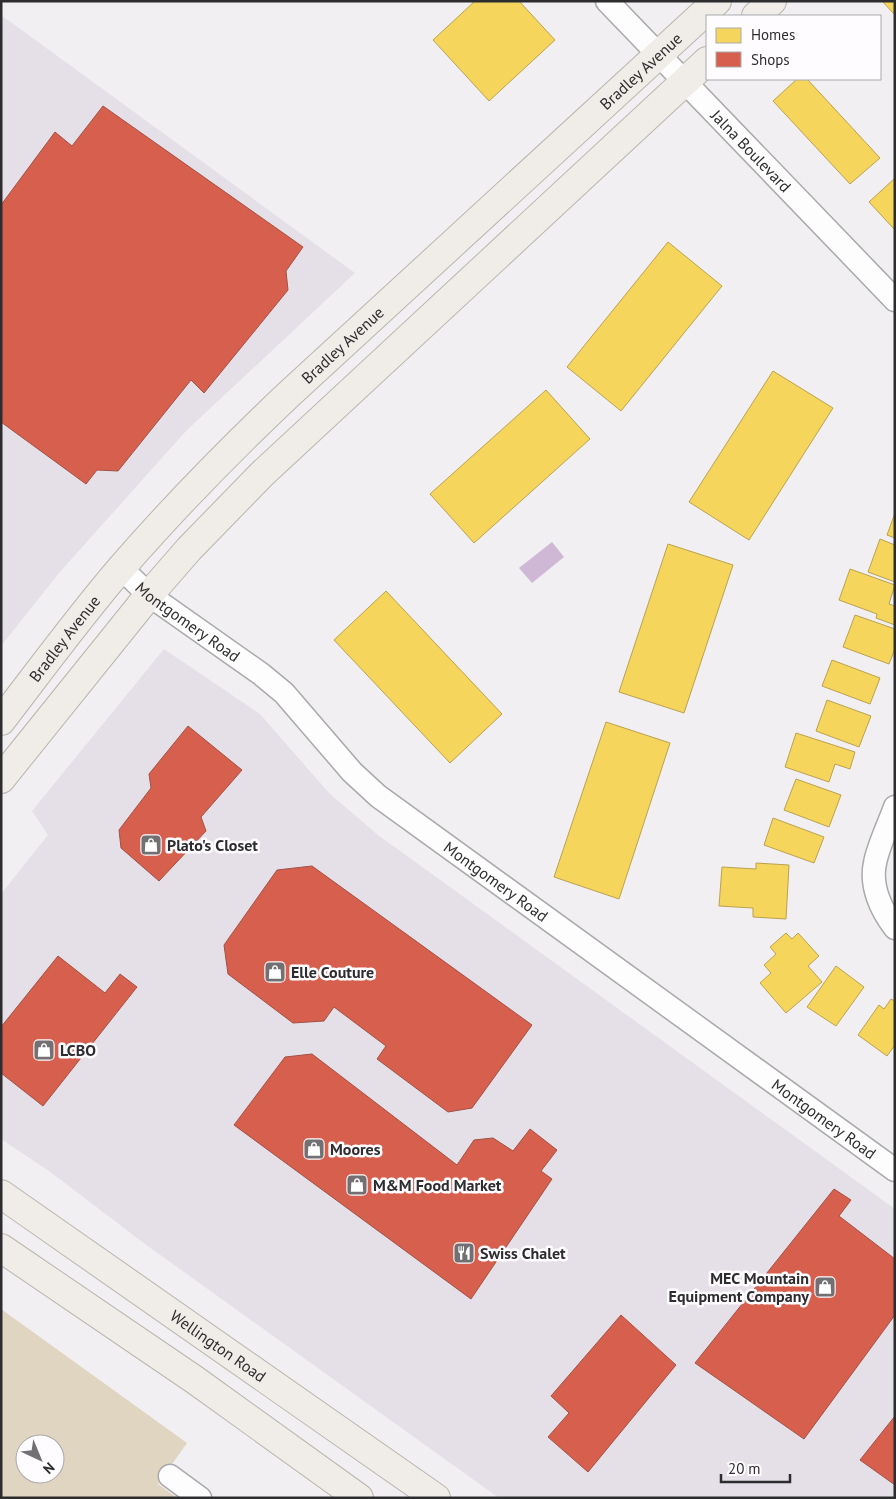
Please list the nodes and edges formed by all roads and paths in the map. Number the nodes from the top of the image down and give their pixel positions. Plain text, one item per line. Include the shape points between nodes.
1 (607, 1) edge
2 (717, 1) edge
3 (772, 1) edge
4 (757, 15) edge
5 (658, 55) junction
6 (706, 62) edge
7 (684, 83) junction
8 (895, 300) edge
9 (121, 568) junction
10 (149, 595) junction
11 (1, 720) edge
12 (1, 779) edge
13 (895, 807) edge
14 (895, 928) edge
15 (895, 1170) edge
16 (1, 1194) edge
17 (1, 1248) edge
18 (170, 1476) dead end
19 (200, 1498) edge
20 (359, 1498) edge
21 (436, 1498) edge

1 - 5 street, Jalna Boulevard
2 - 5 main road, Bradley Avenue
3 - 4 main road
5 - 7 street, Jalna Boulevard
5 - 9 main road, Bradley Avenue via 282,401 200,481
6 - 7 main road
7 - 8 street, Jalna Boulevard
7 - 10 main road via 262,474
9 - 10 street, Montgomery Road
9 - 11 main road, Bradley Avenue
10 - 12 main road
10 - 15 street, Montgomery Road via 284,693 352,772 378,796
13 - 14 street via 874,863 875,886 884,913
16 - 21 main road, Wellington Road
17 - 20 main road via 195,1380
18 - 19 street

